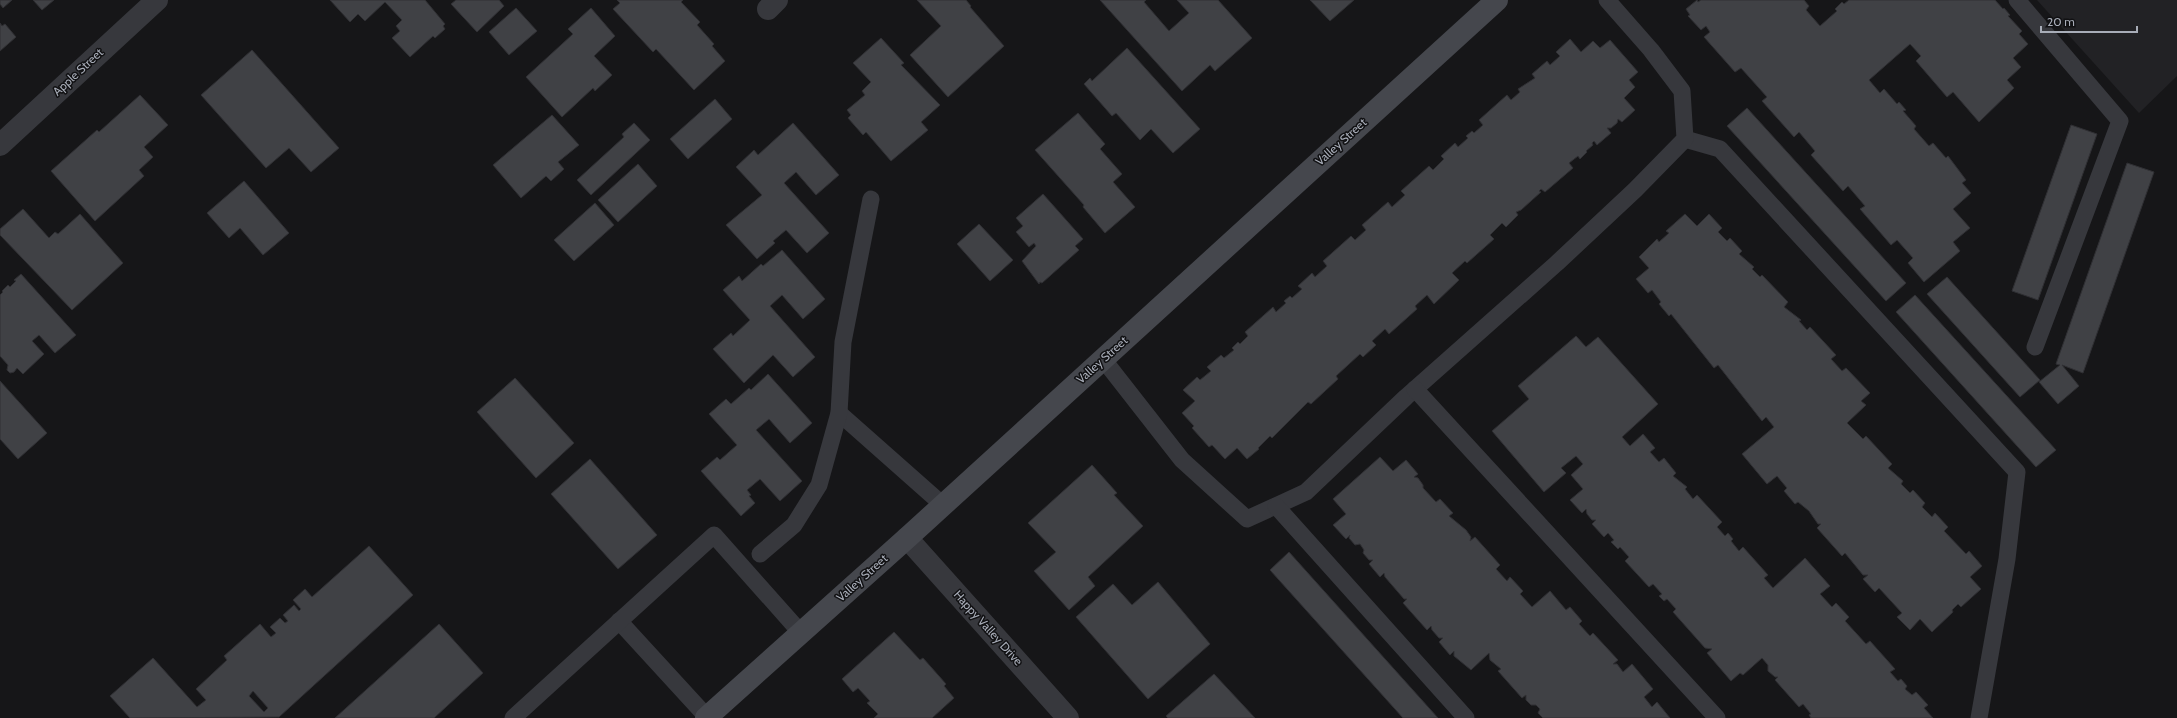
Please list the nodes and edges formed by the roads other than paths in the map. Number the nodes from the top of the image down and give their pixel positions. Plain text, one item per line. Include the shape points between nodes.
1 (157, 0) edge
2 (1497, 0) edge
3 (1607, 0) edge
4 (2017, 0) edge
5 (1685, 138) junction
6 (0, 145) edge
7 (871, 199) dead end
8 (2036, 347) dead end
9 (1103, 359) junction
10 (1415, 389) junction
11 (839, 413) junction
12 (943, 505) junction
13 (1276, 506) junction
14 (907, 538) junction
15 (760, 554) dead end
16 (620, 621) junction
17 (801, 633) junction
18 (513, 718) edge
19 (706, 718) edge
20 (1068, 718) edge
21 (1466, 718) edge
22 (1717, 718) edge
23 (1979, 718) edge

1 - 6 street, Apple Street
2 - 9 street, Valley Street
3 - 5 lane via 1651,50 1682,91
4 - 8 lane via 2120,121
5 - 10 lane via 1635,190 1557,263
5 - 23 lane via 1720,149 2017,472 2007,559
7 - 11 lane via 843,342
9 - 12 street, Valley Street
9 - 13 lane via 1182,460 1247,519
10 - 13 lane via 1306,492
10 - 22 lane
11 - 12 lane
11 - 15 lane via 818,485 794,525
12 - 14 street, Valley Street
13 - 21 lane
14 - 17 street, Valley Street
14 - 20 street, Happy Valley Drive
16 - 17 lane via 714,535
16 - 18 lane
16 - 19 lane
17 - 19 street, Valley Street

